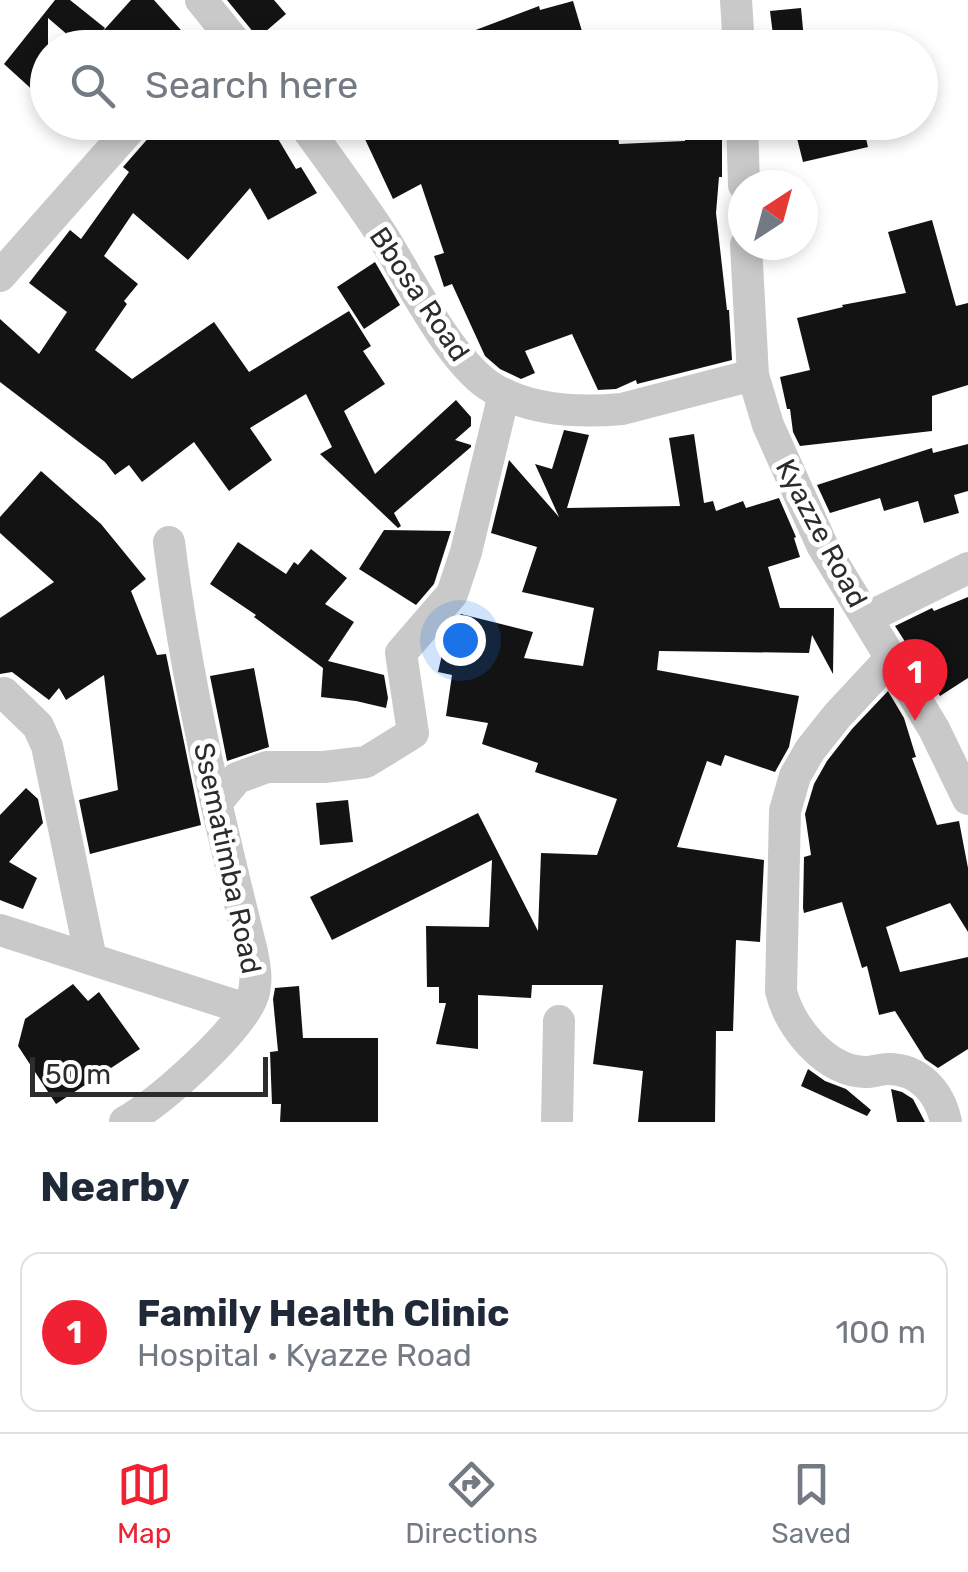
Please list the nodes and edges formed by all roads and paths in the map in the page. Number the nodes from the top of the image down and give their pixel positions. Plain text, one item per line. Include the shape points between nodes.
1 (201, 0) edge
2 (736, 0) edge
3 (221, 30) edge
4 (738, 30) edge
5 (120, 140) edge
6 (315, 140) edge
7 (743, 140) edge
8 (744, 170) edge
9 (747, 260) edge
10 (0, 276) edge
11 (753, 375) junction
12 (504, 394) junction
13 (169, 542) dead end
14 (968, 568) edge
15 (867, 618) junction
16 (892, 657) junction
17 (4, 693) dead end
18 (968, 800) edge
19 (217, 802) junction
20 (0, 930) edge
21 (91, 959) junction
22 (246, 1009) junction
23 (559, 1021) dead end
24 (125, 1122) edge
25 (557, 1122) edge
26 (946, 1122) edge

1 - 3 street
2 - 4 street
5 - 10 street
6 - 12 street, Bbosa Road via 448,342
7 - 8 street
9 - 11 street, Kyazze Road
11 - 12 street, Bbosa Road via 622,409 543,407
11 - 15 street, Kyazze Road via 806,513
12 - 19 street via 452,594 401,653 413,733 366,762 267,767 238,778
13 - 19 street, Ssematimba Road
14 - 15 street
15 - 16 street, Kyazze Road
16 - 18 street, Kyazze Road
16 - 26 street via 810,750 792,786 781,991 794,1026 825,1055 845,1068 889,1069 924,1081
17 - 21 street via 38,726 47,746
19 - 22 street, Ssematimba Road via 256,968
20 - 21 street
21 - 22 street
22 - 24 street, Ssematimba Road via 217,1046
23 - 25 street

